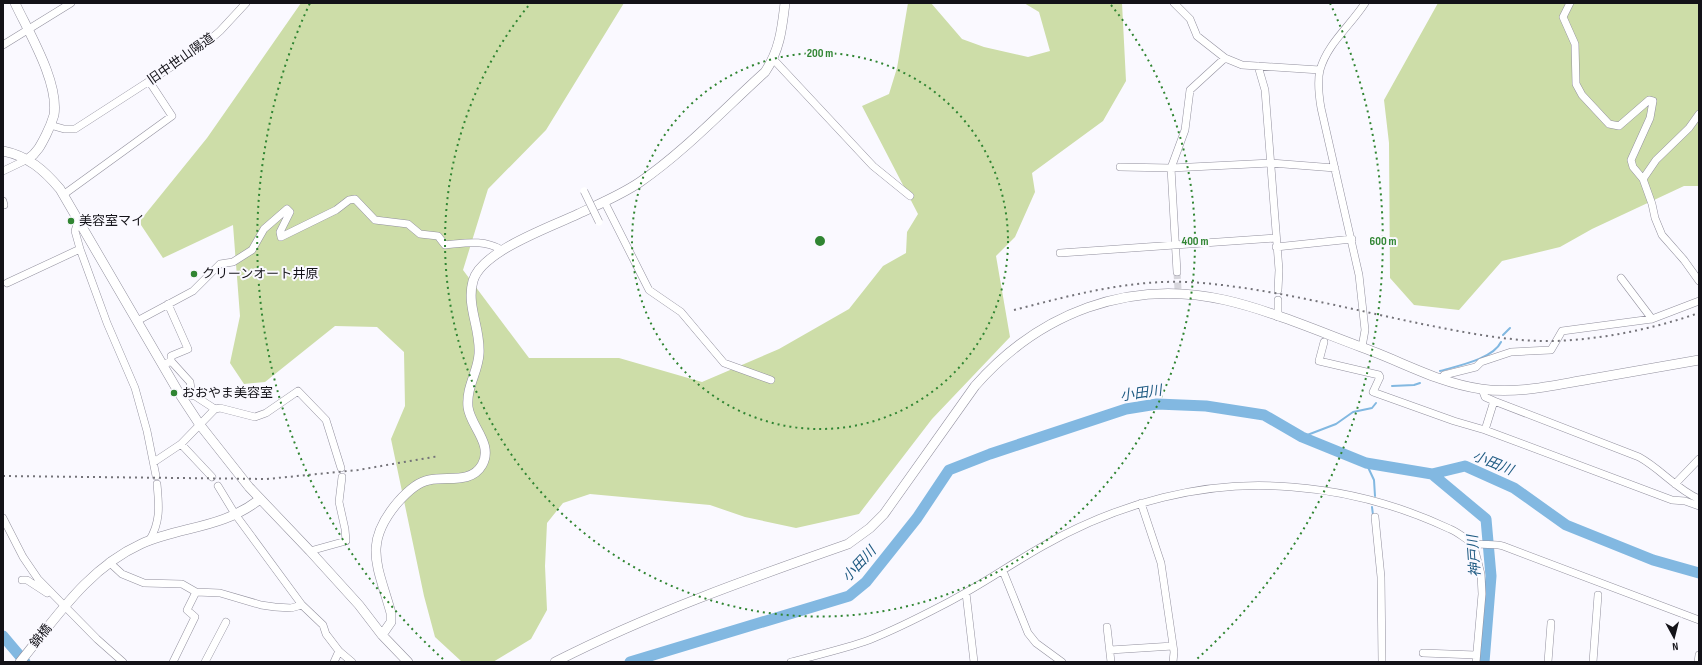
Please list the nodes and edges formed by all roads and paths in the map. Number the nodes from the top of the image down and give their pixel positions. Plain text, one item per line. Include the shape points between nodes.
1 (15, 3) edge
2 (71, 3) edge
3 (246, 3) edge
4 (784, 3) edge
5 (1174, 3) edge
6 (1365, 3) edge
7 (1570, 3) edge
8 (28, 30) junction
9 (3, 45) edge
10 (1225, 58) junction
11 (774, 60) junction
12 (1258, 66) junction
13 (1320, 70) junction
14 (149, 81) junction
15 (1699, 114) edge
16 (50, 124) junction
17 (3, 151) edge
18 (28, 159) junction
19 (1271, 163) junction
20 (1120, 167) dead end
21 (1171, 168) junction
22 (1335, 168) junction
23 (3, 171) edge
24 (1643, 179) junction
25 (584, 191) dead end
26 (63, 194) junction
27 (910, 196) dead end
28 (604, 201) junction
29 (78, 221) junction
30 (599, 222) dead end
31 (1276, 238) junction
32 (1352, 239) junction
33 (1174, 244) junction
34 (1276, 247) junction
35 (80, 249) junction
36 (502, 250) junction
37 (1060, 253) dead end
38 (1177, 272) tunnel mouth
39 (1621, 278) dead end
40 (1699, 281) edge
41 (7, 283) dead end
42 (1278, 290) dead end
43 (1278, 300) dead end
44 (1699, 301) edge
45 (168, 304) junction
46 (1278, 317) junction
47 (1652, 319) junction
48 (137, 321) junction
49 (1324, 342) dead end
50 (1362, 347) junction
51 (1699, 360) edge
52 (167, 363) junction
53 (1441, 379) junction
54 (771, 380) dead end
55 (1482, 389) junction
56 (178, 393) junction
57 (192, 395) junction
58 (1494, 401) junction
59 (215, 409) junction
60 (200, 425) junction
61 (1485, 430) junction
62 (181, 444) junction
63 (1699, 459) edge
64 (154, 462) junction
65 (341, 468) dead end
66 (156, 476) dead end
67 (212, 477) dead end
68 (342, 477) dead end
69 (157, 484) dead end
70 (1675, 484) junction
71 (218, 486) dead end
72 (260, 498) junction
73 (1699, 500) edge
74 (1141, 503) junction
75 (1699, 506) edge
76 (235, 514) junction
77 (3, 518) edge
78 (1375, 518) dead end
79 (149, 541) junction
80 (1476, 543) junction
81 (310, 550) junction
82 (109, 562) junction
83 (1003, 571) junction
84 (22, 580) dead end
85 (196, 592) junction
86 (966, 593) junction
87 (51, 594) junction
88 (1598, 595) dead end
89 (302, 605) junction
90 (63, 609) junction
91 (1699, 620) edge
92 (226, 622) dead end
93 (1551, 623) dead end
94 (1107, 627) dead end
95 (382, 634) junction
96 (1173, 646) junction
97 (1110, 650) junction
98 (339, 651) junction
99 (1423, 654) dead end
100 (1699, 655) edge
101 (1476, 658) edge
102 (20, 662) edge
103 (123, 662) edge
104 (173, 662) edge
105 (205, 662) edge
106 (334, 662) edge
107 (352, 662) edge
108 (408, 662) edge
109 (555, 662) edge
110 (791, 662) edge
111 (974, 662) edge
112 (1062, 662) edge
113 (1111, 662) edge
114 (1174, 662) edge
115 (1382, 662) edge
116 (1548, 662) edge
117 (1592, 662) edge
118 (1597, 662) edge
119 (1698, 662) edge

1 - 8 street
2 - 8 street
3 - 14 street, 旧中世山陽道 via 199,49
4 - 11 street via 781,39
5 - 10 street via 1190,19 1197,36
6 - 13 street via 1332,46
7 - 24 street via 1563,17 1575,44 1576,84 1582,95 1609,124 1615,126 1649,100 1653,101 1650,118 1631,160 1632,167
8 - 9 street
8 - 16 street via 52,87 54,110
10 - 12 street via 1242,65
10 - 21 street via 1190,90 1185,130
11 - 27 street via 873,166
11 - 28 street via 766,72 679,151 640,182
12 - 13 street
12 - 19 street via 1266,90
13 - 22 street via 1320,102
14 - 16 street, 旧中世山陽道 via 75,129 64,130
14 - 26 street via 172,116
15 - 24 street via 1689,128 1656,160
16 - 18 street via 37,151
17 - 18 street
18 - 23 street
18 - 26 street via 47,174
19 - 21 street
19 - 22 street
19 - 31 street
20 - 21 street
21 - 33 street
22 - 32 street
24 - 40 street via 1662,235
25 - 30 street, bridge
26 - 29 street
28 - 36 street
28 - 54 street via 649,290 681,312 724,363
29 - 35 street via 75,231
29 - 48 street
31 - 33 street
31 - 34 street
32 - 34 street
32 - 50 street via 1363,303 1365,334
33 - 37 street
33 - 38 street
34 - 42 street
35 - 41 street
35 - 64 street via 107,323 135,388
36 - 45 street via 479,242 445,245 438,236 420,234 408,224 374,220 355,199 348,200 336,210 281,237 280,232 290,212 287,208 264,229 252,250 233,262 220,264 193,291
36 - 95 street via 478,269 470,296 478,333 479,355 468,392 468,408 483,441 484,462 472,475 427,480 412,488 384,520 377,533 375,551 392,613 391,622
39 - 47 street
43 - 46 street
44 - 47 street
45 - 48 street
45 - 52 street via 188,348 172,356
46 - 50 street
46 - 109 street via 1226,300 1178,291 1107,301 1074,311 1014,347 992,366 884,514 848,544 689,602 599,640
47 - 53 street via 1562,331 1552,350 1511,352 1444,375
48 - 52 street
49 - 61 street via 1319,361 1379,374 1373,392
50 - 53 street
51 - 55 street via 1512,392
52 - 56 street
52 - 57 street via 190,382
53 - 55 street
55 - 58 street via 1485,397
56 - 57 street
56 - 60 street
57 - 59 street
58 - 61 street
58 - 70 street via 1639,457 1651,463
59 - 60 street
59 - 65 street via 255,417 266,413 298,391 326,420
60 - 62 street
60 - 72 street
61 - 75 street via 1672,500
62 - 64 street
62 - 67 street
63 - 70 street
64 - 66 street
68 - 81 street via 339,502 346,529 346,541
69 - 79 street via 160,511
70 - 73 street
71 - 76 street
72 - 76 street, 錦橋
72 - 81 street
74 - 80 street via 1210,489 1262,485 1293,487 1327,492 1398,509 1452,529
74 - 83 street via 1101,516 1076,528
74 - 96 street via 1161,563
76 - 79 street, 錦橋
76 - 89 street
77 - 87 street via 23,557
78 - 115 street via 1381,577
79 - 82 street, 錦橋
80 - 91 street via 1495,544
80 - 101 street via 1482,594
81 - 95 street
82 - 85 street via 122,574 135,581 182,584
82 - 90 street, 錦橋
83 - 86 street
83 - 112 street via 1028,633 1036,643
84 - 87 street via 27,580
85 - 89 street via 220,593 261,606 292,608
85 - 104 street via 187,610 195,617
86 - 110 street via 885,634
86 - 111 street
87 - 90 street
88 - 117 street
89 - 98 street via 323,625 326,634
90 - 102 street, 錦橋
90 - 103 street
92 - 105 street
93 - 116 street
94 - 97 street
95 - 108 street
96 - 97 street
96 - 114 street
97 - 113 street
98 - 106 street
98 - 107 street
99 - 101 street
100 - 119 street
117 - 118 street

